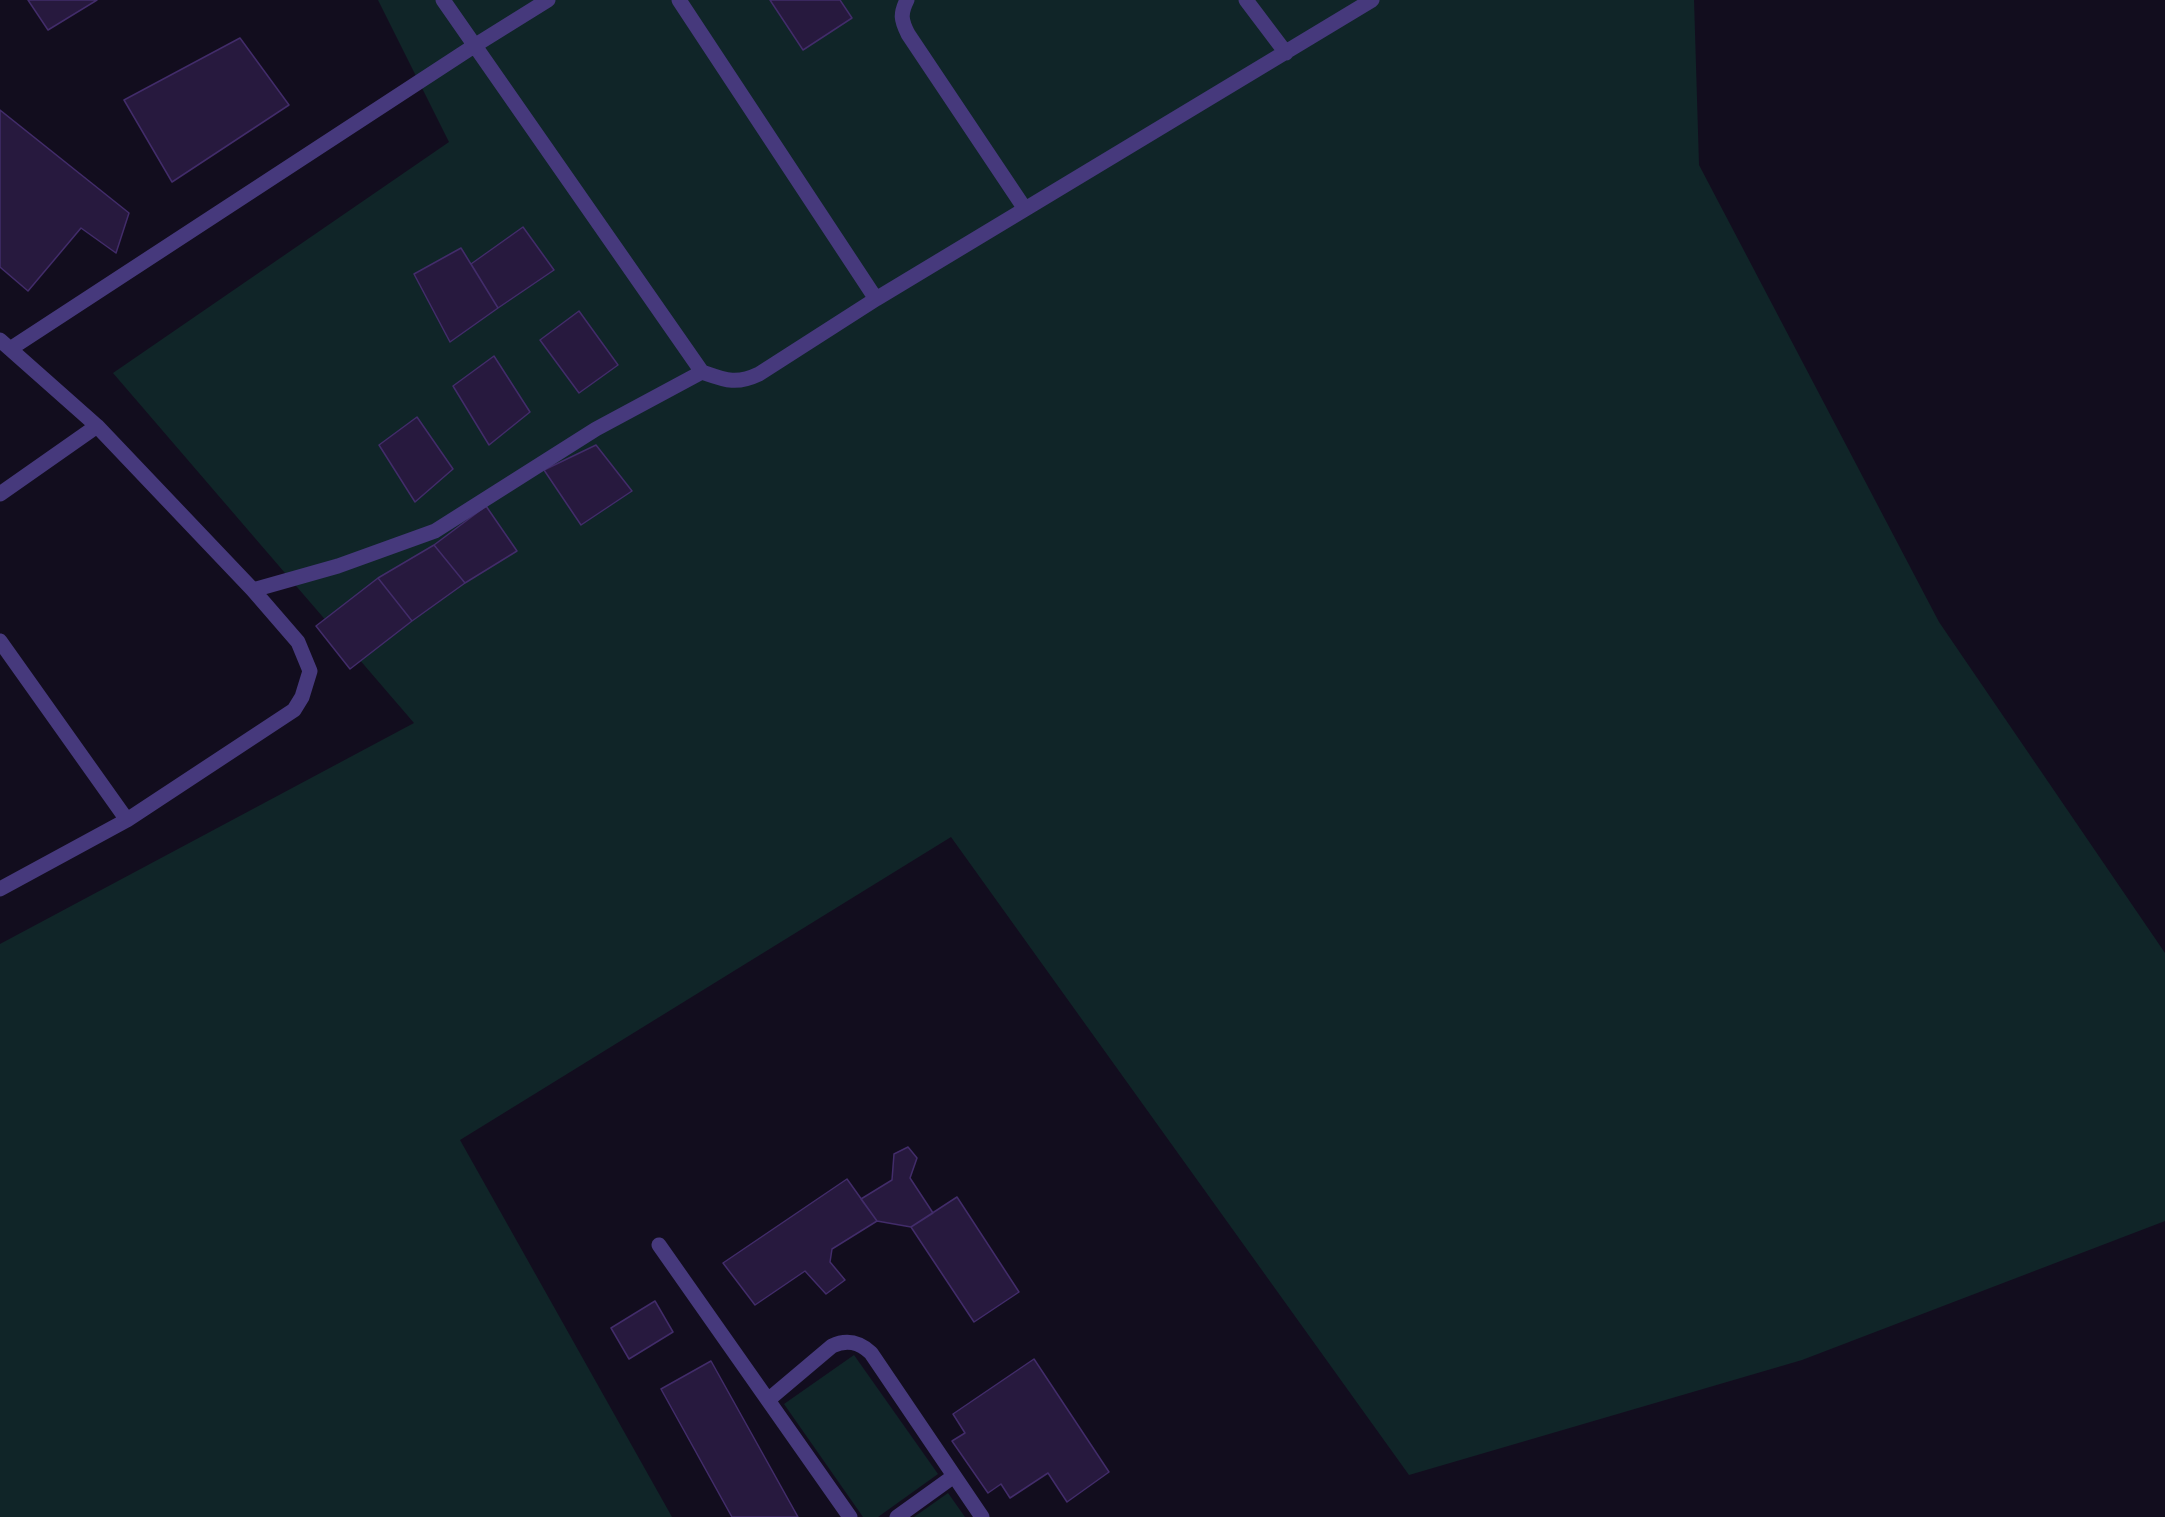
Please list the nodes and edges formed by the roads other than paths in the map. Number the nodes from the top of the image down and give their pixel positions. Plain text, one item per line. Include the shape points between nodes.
1 (443, 0) edge
2 (548, 0) edge
3 (679, 0) edge
4 (907, 0) edge
5 (1246, 0) edge
6 (1372, 0) edge
7 (474, 46) junction
8 (1286, 53) junction
9 (1025, 209) junction
10 (876, 299) junction
11 (5, 345) edge
12 (702, 372) junction
13 (97, 426) junction
14 (0, 494) edge
15 (253, 590) junction
16 (0, 641) edge
17 (127, 820) junction
18 (0, 889) edge
19 (659, 1245) dead end
20 (768, 1400) junction
21 (954, 1476) junction
22 (850, 1517) edge
23 (897, 1517) edge
24 (982, 1517) edge

1 - 7 street
2 - 7 street
3 - 10 street
4 - 9 street via 902,21 908,34
5 - 8 street
6 - 8 street
7 - 11 street
7 - 12 street
8 - 9 street
9 - 10 street
10 - 12 street via 744,381
11 - 13 street
12 - 15 street via 596,429 435,531 338,566
13 - 14 street
13 - 15 street
15 - 17 street via 298,642 310,671 302,696 294,710
16 - 17 street
17 - 18 street
19 - 20 street
20 - 21 street via 832,1346 842,1342 863,1346
20 - 22 street
21 - 23 street
21 - 24 street

